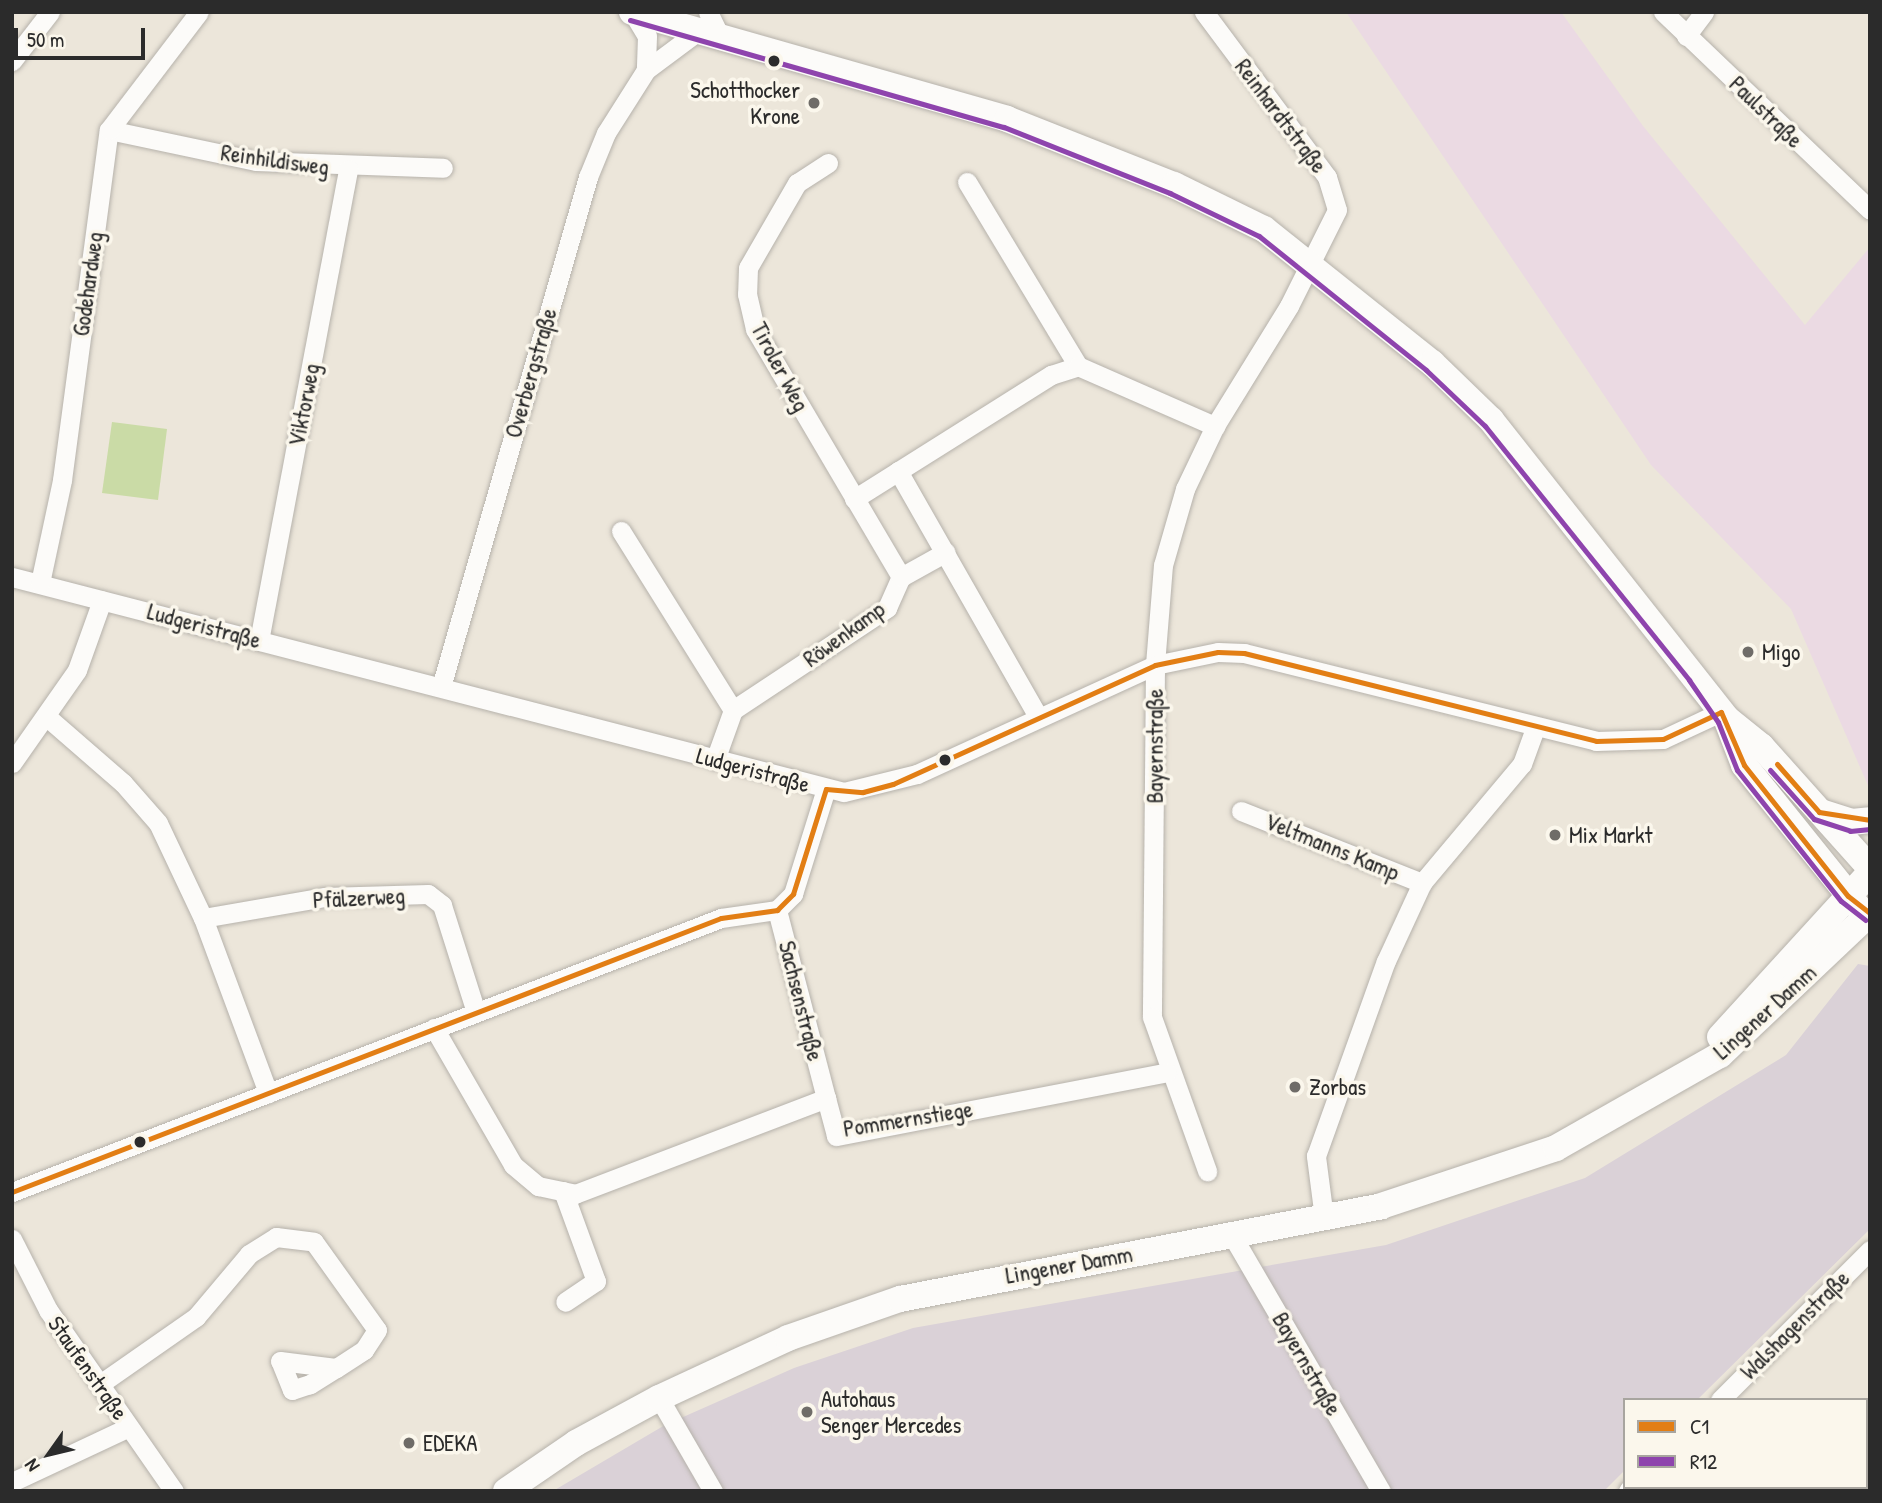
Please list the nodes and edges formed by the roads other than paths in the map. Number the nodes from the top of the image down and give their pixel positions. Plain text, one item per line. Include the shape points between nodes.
1 (50, 12) edge
2 (199, 12) edge
3 (632, 12) edge
4 (1204, 12) edge
5 (1663, 12) edge
6 (1704, 12) edge
7 (695, 24) edge
8 (1686, 36) junction
9 (12, 61) edge
10 (646, 70) junction
11 (109, 130) junction
12 (828, 163) dead end
13 (443, 168) dead end
14 (348, 169) junction
15 (967, 182) dead end
16 (1870, 210) edge
17 (1312, 265) junction
18 (1078, 366) junction
19 (1215, 426) junction
20 (898, 471) junction
21 (854, 499) junction
22 (621, 531) dead end
23 (946, 552) junction
24 (12, 577) edge
25 (901, 577) junction
26 (40, 583) junction
27 (102, 600) junction
28 (259, 641) junction
29 (1156, 665) junction
30 (441, 687) junction
31 (733, 710) junction
32 (1723, 715) junction
33 (47, 717) junction
34 (1039, 718) junction
35 (1535, 729) junction
36 (715, 760) junction
37 (12, 763) edge
38 (826, 789) junction
39 (1241, 811) dead end
40 (1819, 812) junction
41 (1870, 820) edge
42 (1870, 871) edge
43 (1422, 883) junction
44 (1848, 896) junction
45 (777, 910) junction
46 (1869, 917) edge
47 (203, 918) junction
48 (476, 1012) junction
49 (434, 1028) junction
50 (1167, 1073) junction
51 (268, 1093) junction
52 (1653, 1095) junction
53 (826, 1098) junction
54 (1208, 1171) dead end
55 (563, 1191) junction
56 (12, 1192) edge
57 (1324, 1218) junction
58 (1233, 1237) junction
59 (12, 1238) edge
60 (1870, 1250) edge
61 (565, 1302) dead end
62 (335, 1368) dead end
63 (100, 1384) junction
64 (659, 1398) junction
65 (1722, 1398) edge
66 (129, 1427) junction
67 (12, 1482) edge
68 (174, 1491) edge
69 (506, 1491) edge
70 (713, 1491) edge
71 (1381, 1491) edge

1 - 9 street
2 - 11 street, Godehardweg
3 - 7 main road
3 - 10 street via 647,36
4 - 17 street, Reinhardtstraße via 1334,190 1334,223
5 - 8 street, Paulstraße
6 - 8 street
7 - 10 street, Overbergstraße
7 - 17 main road via 1007,119 1090,149 1264,229
8 - 16 street, Paulstraße
10 - 30 street, Overbergstraße via 606,133 587,177
11 - 14 street, Reinhildisweg via 256,161
11 - 26 street, Godehardweg via 62,480
12 - 21 street, Tiroler Weg via 797,183 748,268 747,294 755,329
13 - 14 street, Reinhildisweg
14 - 28 street, Viktorweg
15 - 18 street
17 - 19 street, Bayernstraße
17 - 32 main road via 1492,421
18 - 19 street
18 - 20 street via 1051,375
19 - 29 street, Bayernstraße via 1185,489 1163,565
20 - 21 street
20 - 23 street
21 - 25 street, Tiroler Weg
22 - 31 street
23 - 25 street, Röwenkamp
23 - 34 street
24 - 26 street, Ludgeristraße
25 - 31 street, Röwenkamp via 887,608
26 - 27 street, Ludgeristraße
27 - 28 street, Ludgeristraße
27 - 33 street via 77,670
28 - 30 street, Ludgeristraße
29 - 34 street, Ludgeristraße
29 - 35 street, Ludgeristraße via 1244,653
29 - 50 street, Bayernstraße via 1153,1017
30 - 36 street, Ludgeristraße
31 - 36 street
32 - 35 street, Ludgeristraße via 1690,730 1630,744
32 - 40 main road
32 - 44 main road via 1744,765
33 - 37 street
33 - 47 street via 158,823
34 - 38 street, Ludgeristraße via 893,784 863,792
35 - 43 street via 1522,764
36 - 38 street, Ludgeristraße
38 - 45 street, Sachsenstraße via 793,894
39 - 43 street, Veltmanns Kamp
40 - 41 main road via 1852,822
40 - 42 main road
42 - 44 main road, Lingener Damm
43 - 57 street via 1386,961 1316,1156
44 - 46 main road
44 - 52 main road, Lingener Damm via 1724,1033
45 - 48 street via 721,918
45 - 53 street, Sachsenstraße
46 - 52 main road, Lingener Damm via 1773,1012 1720,1055
47 - 48 street, Pfälzerweg via 325,897 428,894 442,905
47 - 51 street
48 - 49 street
49 - 51 street
49 - 55 street, Pommernstiege via 513,1165 538,1186
50 - 53 street, Pommernstiege via 836,1136
50 - 54 street, Bayernstraße
51 - 56 street
52 - 57 main road, Lingener Damm via 1556,1148 1462,1184
53 - 55 street, Pommernstiege via 609,1183
55 - 61 street via 596,1281
57 - 58 main road, Lingener Damm
58 - 64 main road, Lingener Damm via 900,1299 788,1338
58 - 71 street, Bayernstraße
59 - 63 street, Staufenstraße via 48,1310
60 - 65 street, Walshagenstraße
62 - 63 street via 364,1350 377,1330 314,1242 276,1237 249,1254 196,1317
63 - 66 street, Staufenstraße
64 - 69 main road, Lingener Damm via 576,1443
64 - 70 street
66 - 67 street
66 - 68 street, Staufenstraße

